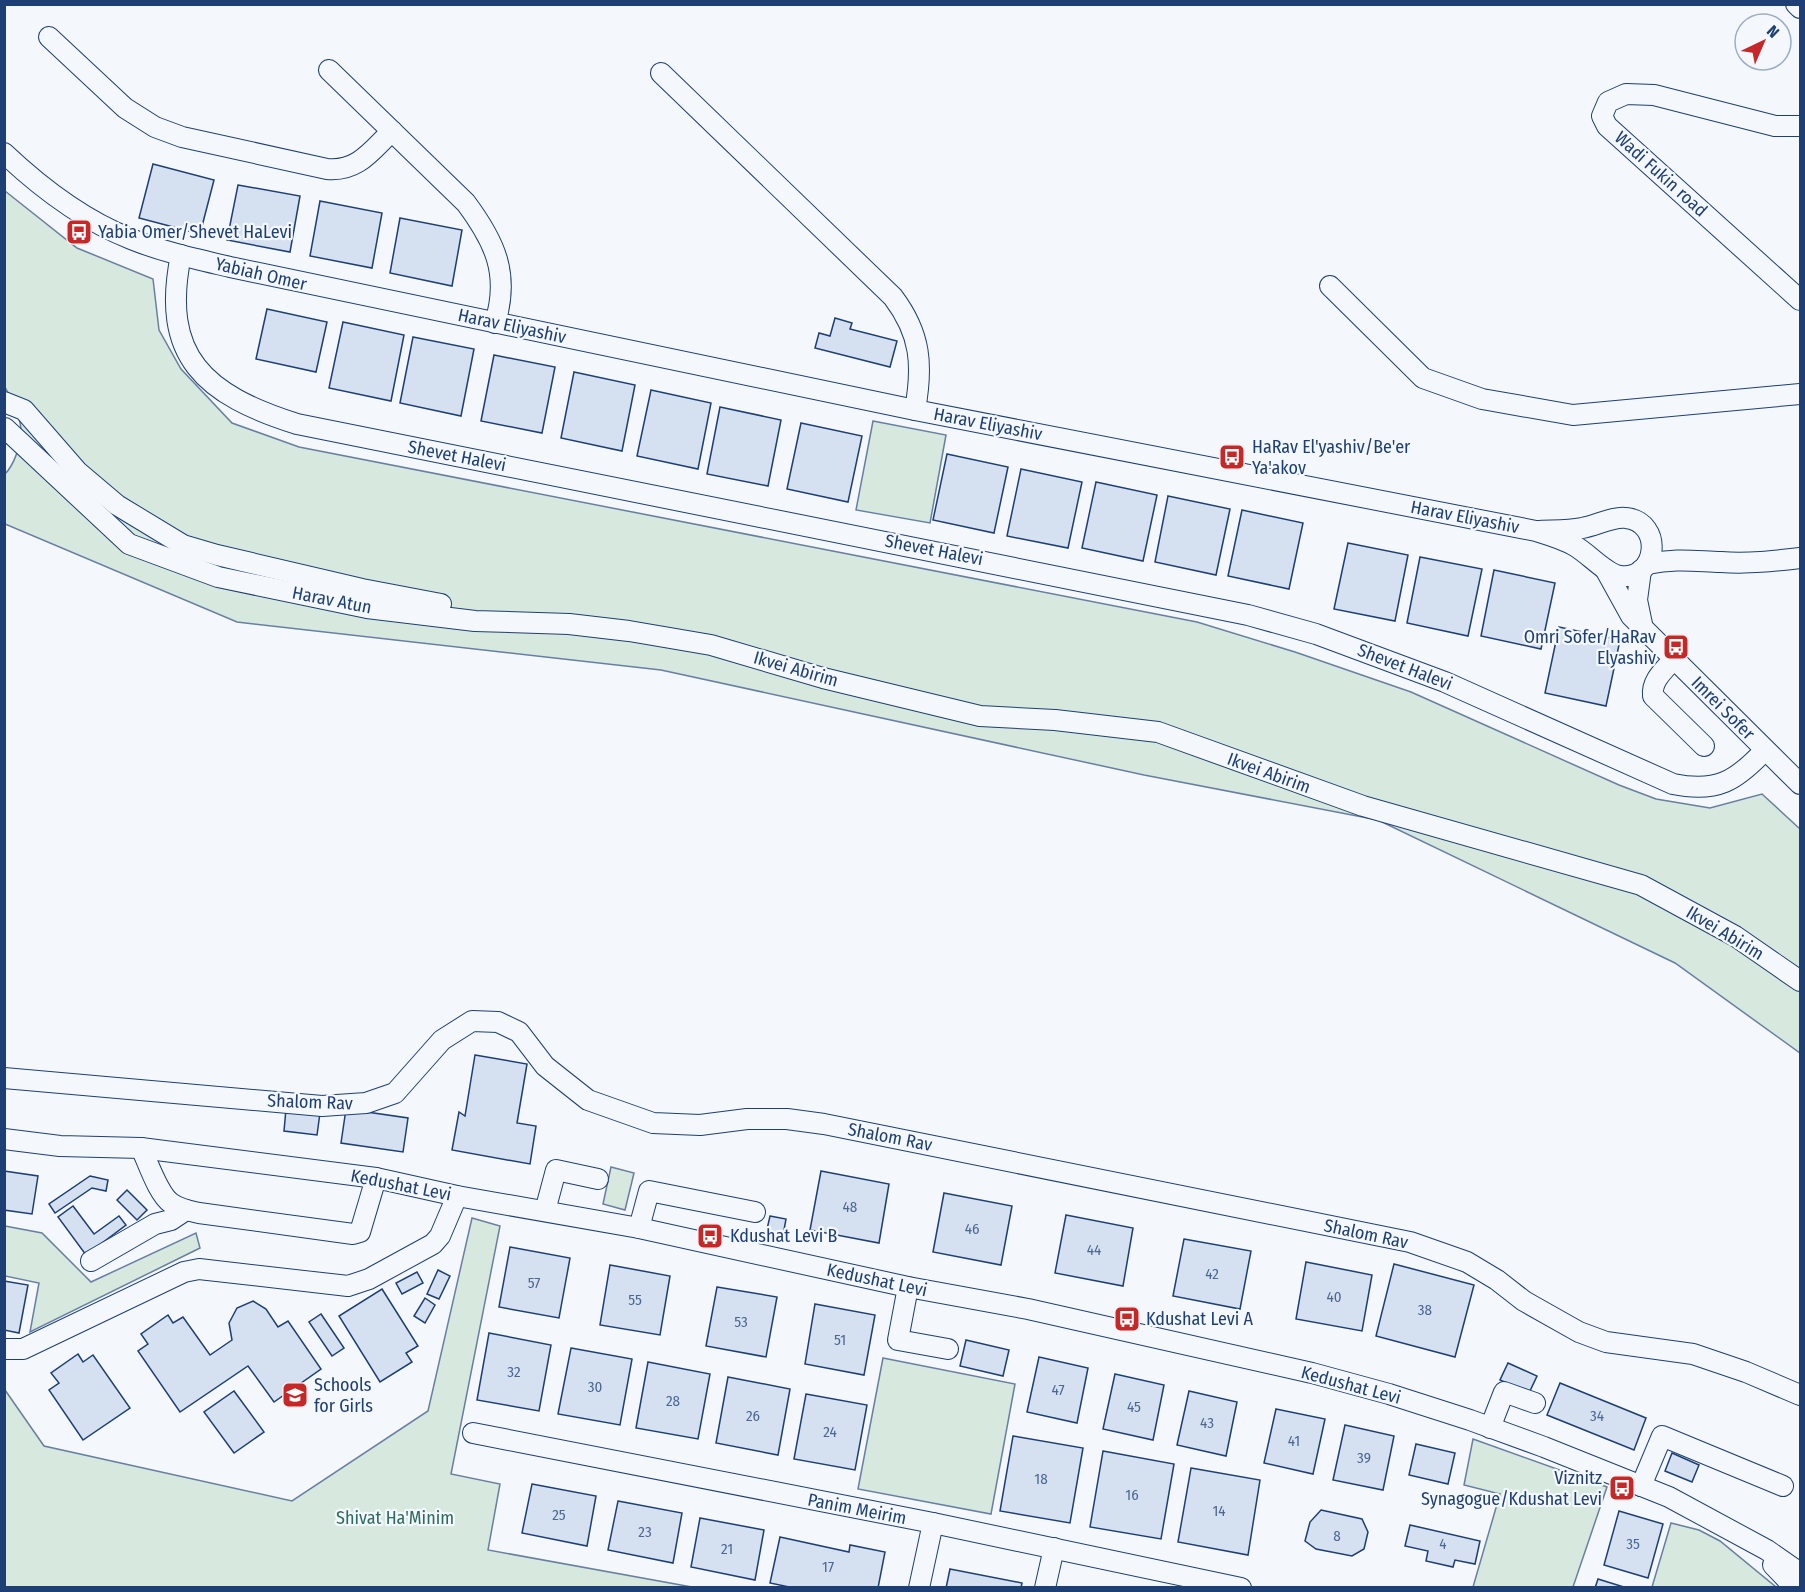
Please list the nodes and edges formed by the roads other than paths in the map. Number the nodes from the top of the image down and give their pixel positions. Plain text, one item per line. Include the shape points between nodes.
1 (1796, 4) edge
2 (1800, 8) edge
3 (49, 37) dead end
4 (329, 70) dead end
5 (661, 73) dead end
6 (1800, 126) edge
7 (392, 131) junction
8 (4, 153) edge
9 (181, 255) junction
10 (1330, 286) dead end
11 (1800, 300) edge
12 (441, 312) joint
13 (495, 323) junction
14 (1800, 394) edge
15 (4, 402) edge
16 (915, 410) junction
17 (5, 428) edge
18 (1607, 522) junction
19 (1536, 531) junction
20 (1649, 532) junction
21 (1800, 558) edge
22 (1704, 561) junction
23 (1602, 566) junction
24 (1644, 567) junction
25 (475, 621) junction
26 (1646, 631) junction
27 (711, 645) joint
28 (1673, 660) junction
29 (1704, 746) dead end
30 (1765, 750) junction
31 (1800, 784) edge
32 (1800, 981) edge
33 (4, 1078) edge
34 (4, 1139) edge
35 (141, 1148) junction
36 (376, 1178) junction
37 (598, 1179) dead end
38 (457, 1196) junction
39 (186, 1210) junction
40 (545, 1211) junction
41 (755, 1212) dead end
42 (639, 1228) junction
43 (91, 1261) dead end
44 (908, 1287) junction
45 (4, 1349) edge
46 (948, 1349) dead end
47 (1800, 1395) edge
48 (1535, 1403) dead end
49 (1490, 1428) junction
50 (473, 1433) dead end
51 (1641, 1486) junction
52 (1783, 1486) dead end
53 (933, 1523) junction
54 (1725, 1526) junction
55 (1054, 1548) junction
56 (1800, 1573) edge
57 (920, 1587) edge
58 (1045, 1587) edge
59 (1241, 1587) edge
60 (1796, 1587) edge

1 - 2 street
3 - 7 street via 125,108 182,137 338,170 361,161
4 - 7 street
5 - 16 street via 901,308 919,352
6 - 11 street, Wadi Fukin road via 1775,126 1654,95 1626,94 1608,102 1602,116 1607,126
7 - 13 street via 466,203 490,239 501,278
8 - 9 street, Yabiah Omer via 49,192 87,217 131,239
9 - 12 street, Yabiah Omer
9 - 30 street, Shevet Halevi via 176,316 184,347 195,364 209,380 246,405 297,424 1248,615 1403,665 1673,784 1699,788 1721,784 1740,774
10 - 14 street via 1423,378 1482,399 1573,415
12 - 13 street, Harav Eliyashiv
13 - 16 street, Harav Eliyashiv
15 - 25 street via 24,410 78,472 117,504 183,545 362,589 475,611
16 - 19 street, Harav Eliyashiv
17 - 25 street, Harav Atun via 129,544 218,577 367,608
18 - 19 street via 1578,529
18 - 20 street via 1625,517
18 - 23 street via 1596,536 1595,553
19 - 23 street via 1573,545
20 - 22 street
20 - 24 street via 1653,548
21 - 22 street
22 - 24 street via 1670,559
23 - 24 street via 1619,576 1634,574
23 - 26 street via 1631,616
24 - 26 street via 1637,600
25 - 27 street, Harav Atun via 569,624
26 - 28 street, Imrei Sofer
27 - 32 street, Ikvei Abirim via 823,678 980,716 1158,732 1363,806 1641,885 1735,936
28 - 29 street via 1656,680 1653,696
28 - 30 street, Imrei Sofer
30 - 31 street, Imrei Sofer
33 - 47 street, Shalom Rav via 322,1106 366,1103 395,1093 442,1040 472,1021 498,1022 519,1032 544,1066 588,1100 653,1123 700,1125 787,1119 824,1124 1410,1242 1467,1262 1579,1332 1606,1342 1693,1354
34 - 35 street, Kedushat Levi via 60,1146
35 - 36 street, Kedushat Levi
35 - 39 street via 165,1198
36 - 38 street, Kedushat Levi
36 - 39 street via 364,1224 360,1232 353,1234
37 - 40 street via 556,1170
38 - 40 street, Kedushat Levi
38 - 45 street via 433,1244 369,1279 348,1286 199,1269 184,1272 23,1349
39 - 43 street
40 - 42 street, Kedushat Levi
41 - 42 street via 649,1191
42 - 44 street, Kedushat Levi
44 - 46 street via 897,1340
44 - 49 street, Kedushat Levi via 1312,1373
48 - 49 street via 1504,1392
49 - 51 street, Kedushat Levi
50 - 53 street, Panim Meirim
51 - 52 street via 1662,1436
51 - 54 street, Kedushat Levi
53 - 55 street, Panim Meirim
53 - 57 street
54 - 56 street, Kedushat Levi
54 - 60 street, Kedushat Levi
55 - 58 street
55 - 59 street, Panim Meirim

